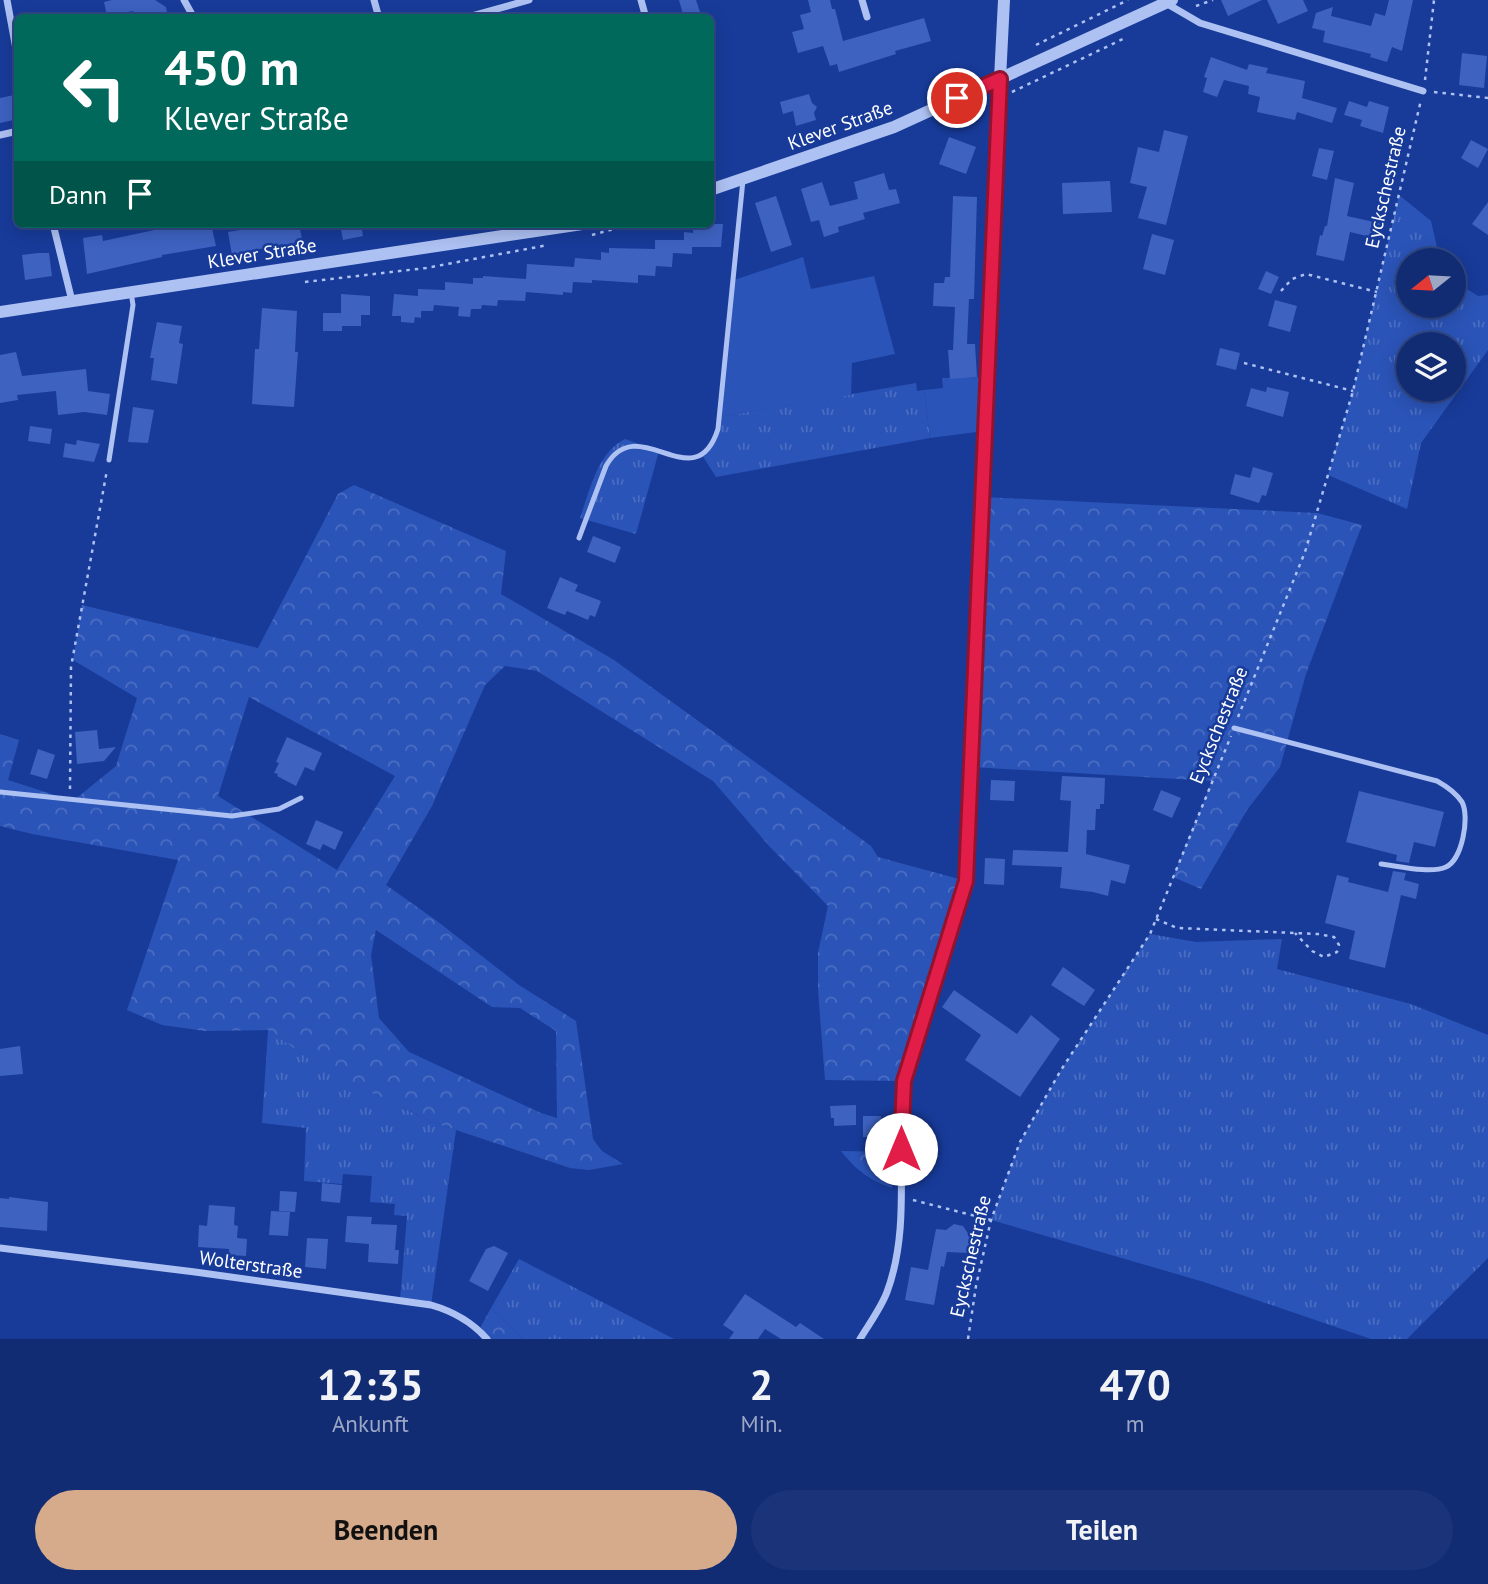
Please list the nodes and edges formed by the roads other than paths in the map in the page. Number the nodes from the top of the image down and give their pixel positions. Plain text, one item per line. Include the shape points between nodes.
1 (7, 0) edge
2 (529, 0) edge
3 (862, 0) edge
4 (1004, 0) edge
5 (1166, 1) edge
6 (478, 14) edge
7 (867, 17) dead end
8 (14, 38) edge
9 (1000, 79) junction
10 (1423, 91) road end
11 (743, 180) junction
12 (714, 189) edge
13 (54, 228) edge
14 (555, 228) edge
15 (131, 292) junction
16 (72, 301) junction
17 (0, 312) edge
18 (109, 460) road end
19 (579, 538) dead end
20 (1234, 728) road end
21 (0, 792) edge
22 (301, 798) dead end
23 (1381, 864) dead end
24 (0, 1248) edge
25 (487, 1339) edge
26 (860, 1339) edge

1 - 8 street
2 - 6 street
3 - 7 street
4 - 9 street
5 - 9 street, Klever Straße
5 - 10 street via 1199,23
9 - 11 street, Klever Straße via 894,127
9 - 26 street via 966,881 904,1081 897,1260 887,1294
11 - 12 street, Klever Straße
11 - 19 lane via 715,440 709,450 690,458 639,445 620,449 606,466
13 - 16 street
14 - 15 street, Klever Straße
15 - 16 street, Klever Straße
15 - 18 lane via 133,305
16 - 17 street, Klever Straße
20 - 23 lane via 1437,781 1462,803 1464,833 1451,864 1435,870
21 - 22 lane via 232,816 279,809
24 - 25 street, Wolterstraße via 430,1305 450,1311

